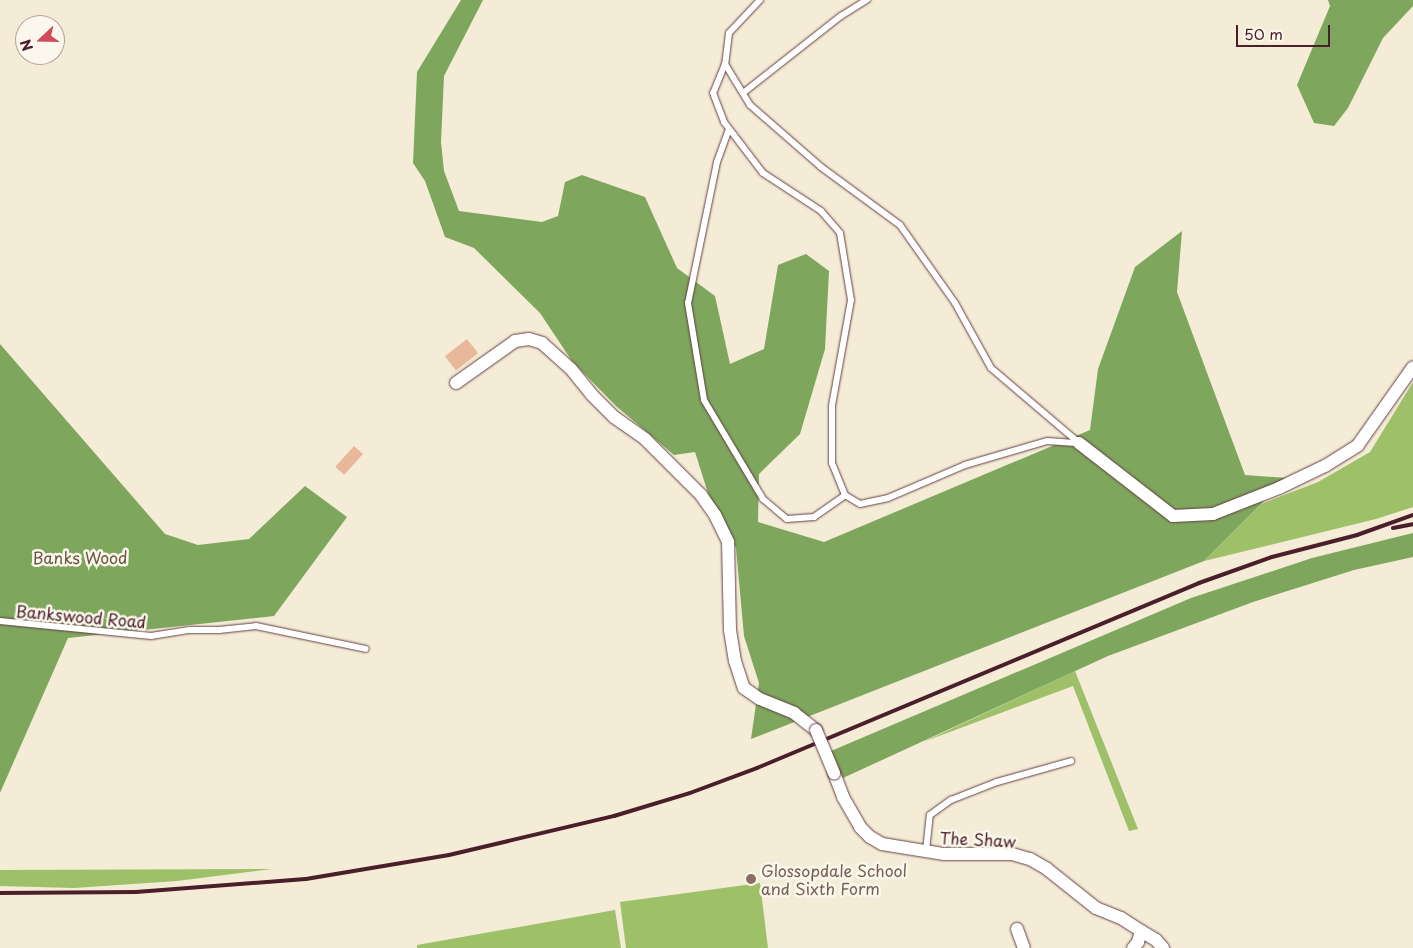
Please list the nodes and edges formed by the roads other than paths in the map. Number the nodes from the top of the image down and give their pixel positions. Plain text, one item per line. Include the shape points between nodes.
1 (760, 0) edge
2 (866, 0) edge
3 (725, 64) junction
4 (743, 94) junction
5 (729, 129) junction
6 (1413, 367) edge
7 (456, 382) dead end
8 (1079, 443) junction
9 (845, 494) junction
10 (0, 621) edge
11 (366, 649) dead end
12 (1071, 761) dead end
13 (926, 851) junction
14 (1017, 929) dead end
15 (1141, 930) junction
16 (1024, 948) edge
17 (1133, 948) edge
18 (1163, 948) edge

1 - 3 lane via 729,33
2 - 4 lane
3 - 4 lane
3 - 5 lane via 713,93
4 - 8 lane via 750,105 821,167 900,225 955,303 991,368
5 - 9 lane via 763,173 821,211 840,232 851,300 832,406 832,463
5 - 9 lane via 717,162 688,303 704,400 763,499 787,519 814,517
6 - 8 street via 1358,445 1325,466 1279,488 1213,514 1173,516
7 - 13 street, The Shaw, bridge via 515,341 530,339 542,343 571,369 608,412 645,439 701,495 728,542 728,607 732,644 744,688 760,699 790,710 816,730 847,805 870,837 882,844
8 - 9 lane via 1047,441 966,465 888,498 860,504
10 - 11 lane, Bankswood Road via 151,636 256,626
12 - 13 lane via 997,782 951,800 930,815
13 - 15 street, The Shaw via 1012,854 1030,859 1096,908
14 - 16 street
15 - 17 street
15 - 18 street, The Shaw

